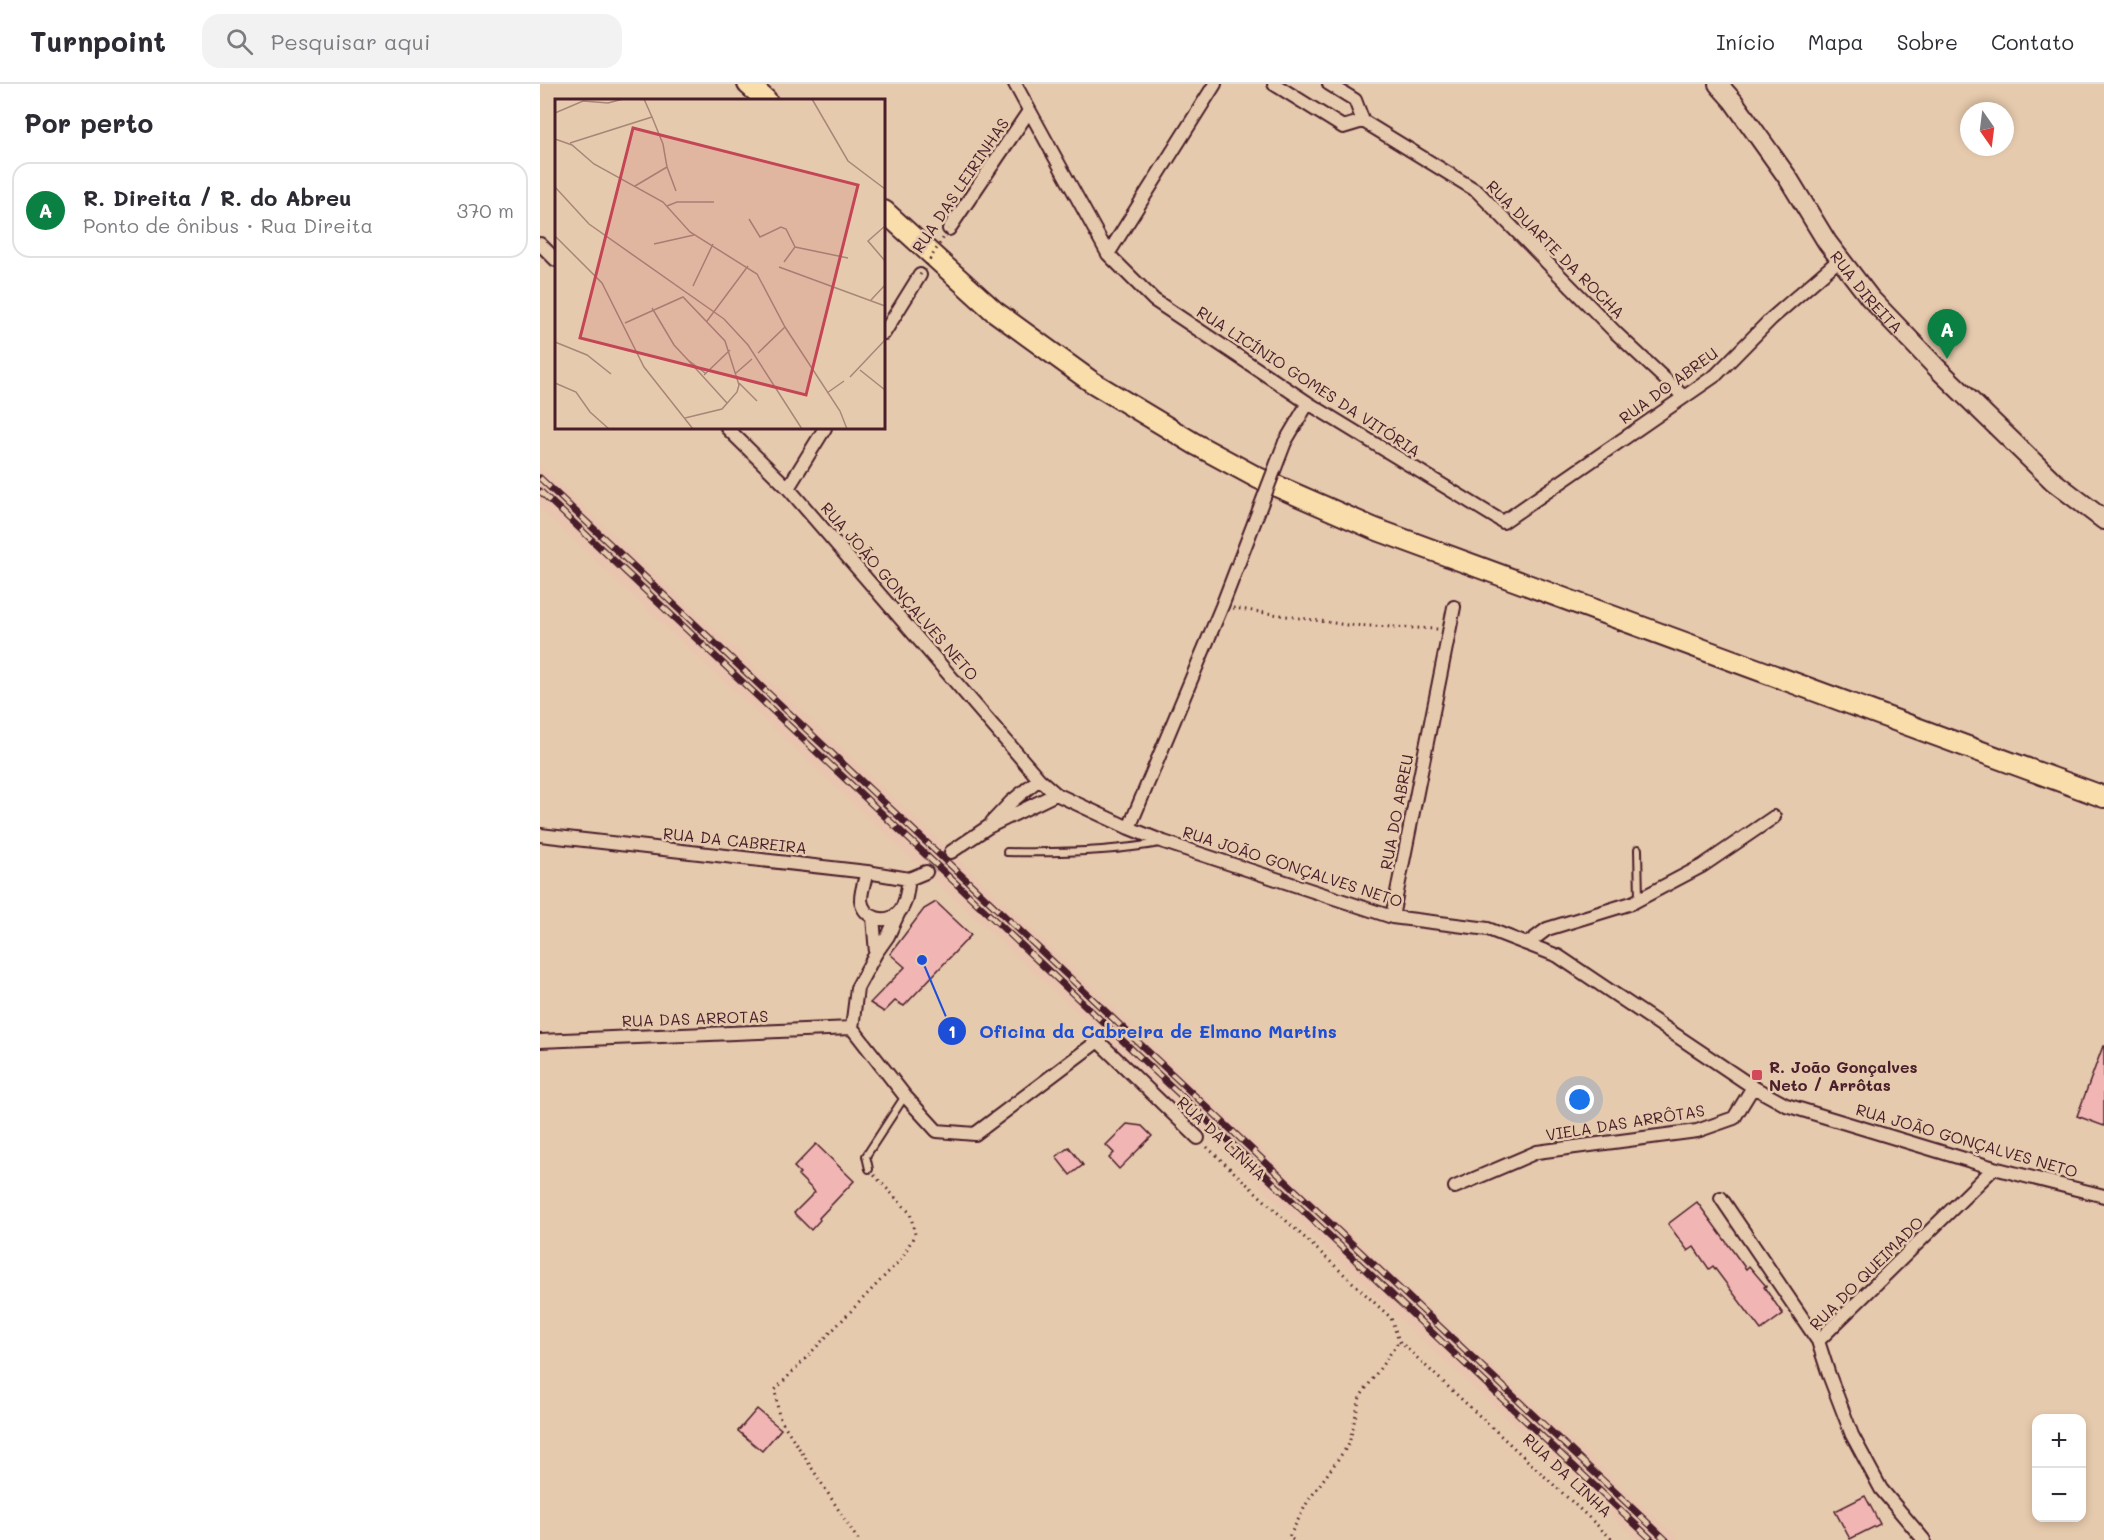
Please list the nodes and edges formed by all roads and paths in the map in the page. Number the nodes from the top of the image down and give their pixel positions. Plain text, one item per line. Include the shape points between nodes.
1 (748, 84) edge
2 (1015, 84) edge
3 (1215, 84) edge
4 (1274, 84) edge
5 (1329, 84) edge
6 (1718, 84) edge
7 (765, 99) edge
8 (1029, 111) junction
9 (1363, 121) junction
10 (885, 212) edge
11 (949, 229) joint
12 (540, 244) edge
13 (1108, 254) junction
14 (555, 259) edge
15 (1840, 259) junction
16 (920, 275) joint
17 (885, 331) edge
18 (1684, 397) junction
19 (1308, 403) junction
20 (728, 429) edge
21 (824, 429) edge
22 (788, 488) junction
23 (2104, 520) edge
24 (1503, 522) joint
25 (1222, 606) junction
26 (1454, 607) dead end
27 (1450, 630) junction
28 (1039, 778) junction
29 (1056, 794) junction
30 (2104, 797) edge
31 (1774, 817) dead end
32 (987, 827) junction
33 (1129, 828) junction
34 (540, 835) edge
35 (1164, 842) junction
36 (1638, 849) dead end
37 (951, 852) tunnel mouth
38 (1007, 852) dead end
39 (867, 872) junction
40 (926, 872) tunnel mouth
41 (909, 879) junction
42 (1639, 899) junction
43 (899, 912) junction
44 (873, 917) junction
45 (1392, 917) junction
46 (1527, 944) junction
47 (876, 953) junction
48 (852, 1028) junction
49 (540, 1041) edge
50 (1753, 1088) junction
51 (905, 1096) junction
52 (1198, 1138) joint
53 (1994, 1168) junction
54 (869, 1169) joint
55 (1455, 1187) dead end
56 (2104, 1196) edge
57 (1720, 1198) dead end
58 (1399, 1341) junction
59 (1818, 1341) junction
60 (858, 1540) edge
61 (1293, 1540) edge
62 (1614, 1540) edge
63 (1924, 1540) edge

1 - 7 main road
2 - 8 street, RUA DAS LEIRINHAS
3 - 13 street
4 - 9 street via 1343,127
5 - 9 street via 1355,100
6 - 15 main road, RUA DIREITA via 1788,178
8 - 11 street, RUA DAS LEIRINHAS
8 - 13 street, RUA LICÍNIO GOMES DA VITÓRIA
9 - 18 street, RUA DUARTE DA ROCHA via 1477,191
10 - 30 main road via 994,311 1092,382 1258,478 1375,529
11 - 16 path, RUA DAS LEIRINHAS, bridge
12 - 14 street
13 - 19 street, RUA LICÍNIO GOMES DA VITÓRIA via 1154,300
15 - 18 street, RUA DO ABREU via 1771,319 1716,375
15 - 23 main road, RUA DIREITA via 1870,298 1946,377 2053,481
16 - 17 street, RUA DAS LEIRINHAS
18 - 24 street, RUA DO ABREU
19 - 24 street, RUA LICÍNIO GOMES DA VITÓRIA
19 - 25 street, bridge via 1285,442
20 - 22 street, RUA JOÃO GONÇALVES NETO
21 - 22 street
22 - 28 street, RUA JOÃO GONÇALVES NETO
25 - 27 path via 1347,625
25 - 33 street
26 - 27 street, RUA DO ABREU
27 - 45 street, RUA DO ABREU
28 - 29 street, RUA JOÃO GONÇALVES NETO
28 - 32 street
29 - 32 street
29 - 33 street, RUA JOÃO GONÇALVES NETO
31 - 42 street via 1702,866
32 - 37 street
33 - 35 street, RUA JOÃO GONÇALVES NETO
34 - 39 street, RUA DA CABREIRA
35 - 38 lane via 1119,850
35 - 45 street, RUA JOÃO GONÇALVES NETO
36 - 42 lane
39 - 41 street, RUA DA CABREIRA
39 - 44 street via 861,902
40 - 41 street
41 - 43 street
42 - 46 street via 1547,929
43 - 44 street via 882,920
43 - 47 street
44 - 47 street
45 - 46 street, RUA JOÃO GONÇALVES NETO via 1488,929
46 - 50 street, RUA JOÃO GONÇALVES NETO via 1558,956
47 - 48 street via 857,988
48 - 49 street, RUA DAS ARROTAS
48 - 51 street, RUA DA LINHA
50 - 53 street, RUA JOÃO GONÇALVES NETO via 1786,1105
50 - 55 street, VIELA DAS ARRÔTAS via 1734,1118 1697,1131 1537,1152
51 - 52 street, RUA DA LINHA via 937,1131 975,1134 1098,1041
51 - 54 lane via 866,1156
52 - 58 path, RUA DA LINHA via 1391,1318
53 - 56 street, RUA JOÃO GONÇALVES NETO
53 - 59 street, RUA DO QUEIMADO
54 - 60 path via 910,1214 915,1234 902,1258 775,1390 778,1417
57 - 59 street
58 - 61 path via 1360,1397 1349,1444 1308,1501 1289,1537
58 - 62 path, RUA DA LINHA
59 - 63 street, RUA DO QUEIMADO via 1852,1435 1881,1490

